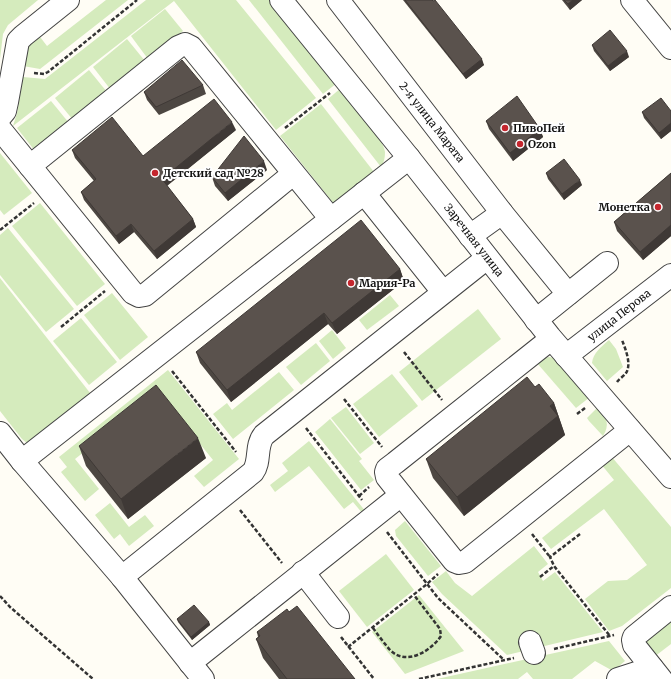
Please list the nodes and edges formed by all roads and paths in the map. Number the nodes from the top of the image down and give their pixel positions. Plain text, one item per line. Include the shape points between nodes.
1 (68, 0) edge
2 (137, 0) edge
3 (281, 0) edge
4 (338, 0) edge
5 (632, 0) edge
6 (671, 48) edge
7 (29, 73) dead end
8 (346, 80) junction
9 (0, 117) edge
10 (0, 128) edge
11 (284, 128) dead end
12 (409, 158) junction
13 (30, 166) junction
14 (293, 174) junction
15 (50, 190) junction
16 (364, 193) junction
17 (502, 213) junction
18 (331, 220) junction
19 (0, 230) edge
20 (470, 236) junction
21 (487, 258) junction
22 (607, 263) dead end
23 (671, 275) edge
24 (121, 278) junction
25 (443, 292) junction
26 (568, 294) junction
27 (536, 320) junction
28 (61, 327) dead end
29 (390, 335) junction
30 (618, 336) dead end
31 (551, 338) junction
32 (159, 354) junction
33 (566, 356) junction
34 (330, 382) junction
35 (611, 387) dead end
36 (293, 412) junction
37 (454, 416) junction
38 (630, 430) junction
39 (0, 433) edge
40 (22, 461) junction
41 (395, 463) junction
42 (253, 472) junction
43 (671, 477) edge
44 (401, 494) junction
45 (374, 516) junction
46 (580, 534) dead end
47 (537, 540) dead end
48 (550, 557) junction
49 (454, 561) junction
50 (554, 566) junction
51 (303, 572) junction
52 (122, 577) junction
53 (540, 577) dead end
54 (427, 584) junction
55 (414, 595) junction
56 (0, 596) edge
57 (671, 607) edge
58 (338, 617) dead end
59 (373, 628) junction
60 (610, 636) dead end
61 (348, 647) dead end
62 (504, 660) dead end
63 (197, 671) edge
64 (656, 673) edge
65 (93, 679) edge
66 (618, 679) edge

1 - 9 street via 18,41 5,111
2 - 7 path via 48,72
3 - 8 street, Заречная улица
4 - 17 street, 2-я улица Марата
5 - 6 street
8 - 11 path
8 - 12 street, Заречная улица
10 - 13 street
12 - 16 street
12 - 20 street, Заречная улица
13 - 14 street via 185,44 191,47
13 - 15 street
14 - 18 street
14 - 24 street via 145,295 133,294
15 - 19 path
15 - 24 street
16 - 18 street
16 - 25 street
17 - 20 street
17 - 26 street, 2-я улица Марата
18 - 32 street
20 - 21 street, Заречная улица
21 - 25 street
21 - 27 street, Заречная улица
22 - 26 street
23 - 33 street, улица Перова
24 - 28 path
25 - 29 street
26 - 27 street
27 - 31 street, Заречная улица
29 - 34 street
29 - 37 path
30 - 35 path via 622,341 628,366 627,372
31 - 33 street, Заречная улица
31 - 37 street
32 - 40 street
32 - 42 path
33 - 38 street, Заречная улица
34 - 36 street
34 - 41 path
36 - 42 street via 260,440 256,468
36 - 45 path
37 - 41 street
38 - 43 street, Заречная улица
38 - 49 street via 465,562
39 - 40 street
40 - 52 street
41 - 44 street via 386,472
42 - 52 street
44 - 45 street
44 - 49 street
45 - 51 street
45 - 54 path
46 - 48 path
47 - 48 path
48 - 50 path
49 - 54 path
50 - 53 path
50 - 60 path
51 - 58 street
51 - 63 street
52 - 63 street
54 - 55 path
54 - 62 path via 438,598
55 - 59 path
55 - 59 path via 440,629 441,636 436,644 422,654 399,656 391,651
56 - 65 path
57 - 64 street via 633,640 634,645
59 - 61 path
64 - 66 street

